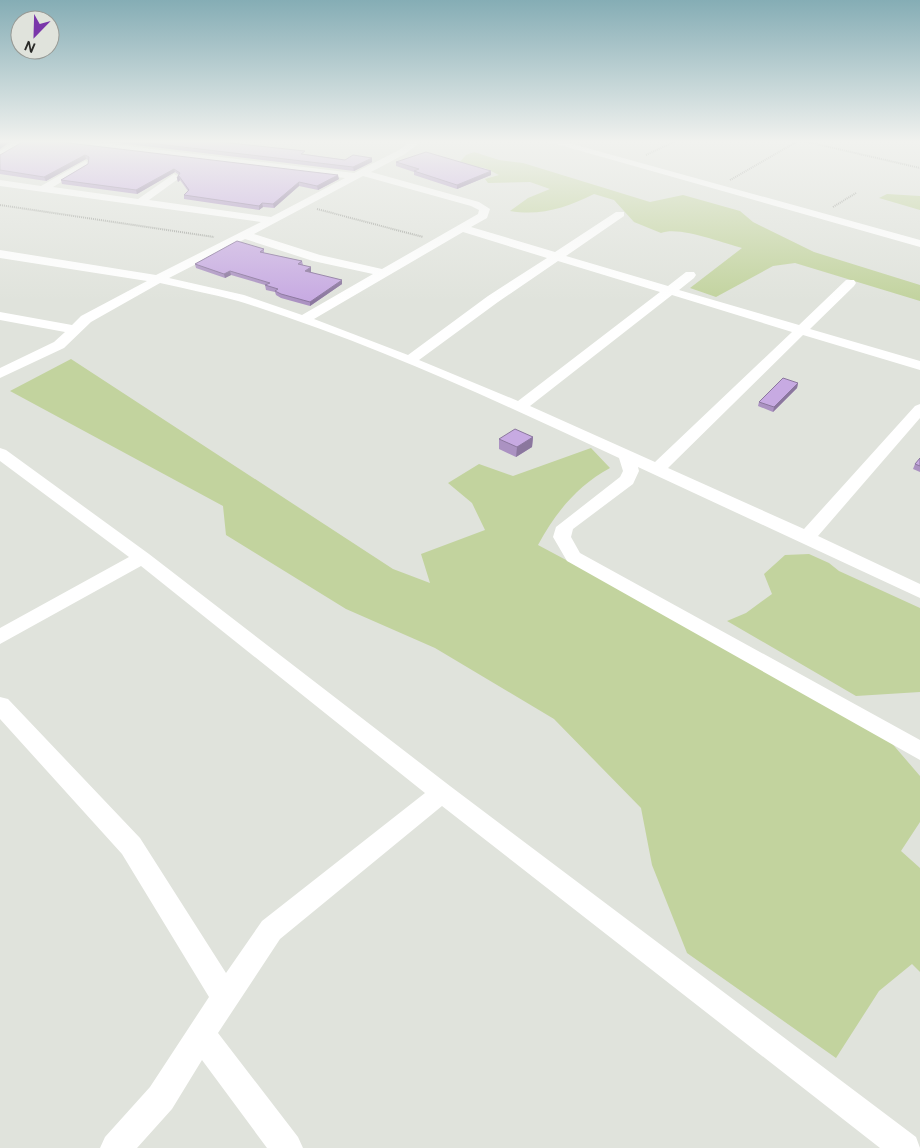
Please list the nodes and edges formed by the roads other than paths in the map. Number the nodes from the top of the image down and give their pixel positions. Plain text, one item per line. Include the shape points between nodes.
1 (78, 194) edge
2 (151, 194) edge
3 (321, 194) edge
4 (429, 194) edge
5 (737, 194) edge
6 (140, 202) junction
7 (620, 214) dead end
8 (272, 220) junction
9 (461, 228) junction
10 (244, 235) junction
11 (920, 244) edge
12 (0, 254) edge
13 (558, 257) junction
14 (384, 273) junction
15 (125, 274) junction
16 (690, 275) dead end
17 (159, 279) junction
18 (850, 283) dead end
19 (669, 290) junction
20 (137, 292) junction
21 (0, 316) edge
22 (303, 320) junction
23 (75, 330) junction
24 (801, 330) junction
25 (409, 361) junction
26 (920, 366) edge
27 (0, 374) edge
28 (519, 407) junction
29 (920, 409) edge
30 (0, 453) edge
31 (627, 456) junction
32 (657, 469) junction
33 (807, 537) junction
34 (142, 558) junction
35 (920, 592) edge
36 (0, 637) edge
37 (0, 705) edge
38 (920, 751) edge
39 (442, 793) junction
40 (225, 997) junction
41 (201, 1033) junction
42 (116, 1148) edge
43 (287, 1148) edge
44 (905, 1148) edge

1 - 6 street
2 - 6 street
3 - 8 street
4 - 9 street via 485,209 483,216
5 - 11 street
6 - 8 street
7 - 13 street
8 - 10 street
9 - 13 street
9 - 14 street
10 - 14 street via 317,258
10 - 17 street
12 - 15 street
13 - 19 street
13 - 25 street via 493,299
14 - 22 street
15 - 17 street
15 - 20 street via 137,282
16 - 19 street
17 - 20 street
17 - 22 street via 240,298
18 - 24 street
19 - 24 street
19 - 28 street
20 - 23 street via 86,320
21 - 23 street
22 - 25 street
23 - 27 street via 59,345
24 - 26 street
24 - 32 street
25 - 28 street
28 - 31 street
29 - 33 street
30 - 34 street
31 - 32 street
31 - 38 street via 632,471 627,480 565,526 562,537 573,557
32 - 33 street
33 - 35 street
34 - 36 street
34 - 39 street
37 - 40 street via 131,846
39 - 40 street via 271,930
39 - 44 street
40 - 41 street
41 - 42 street via 161,1098
41 - 43 street

